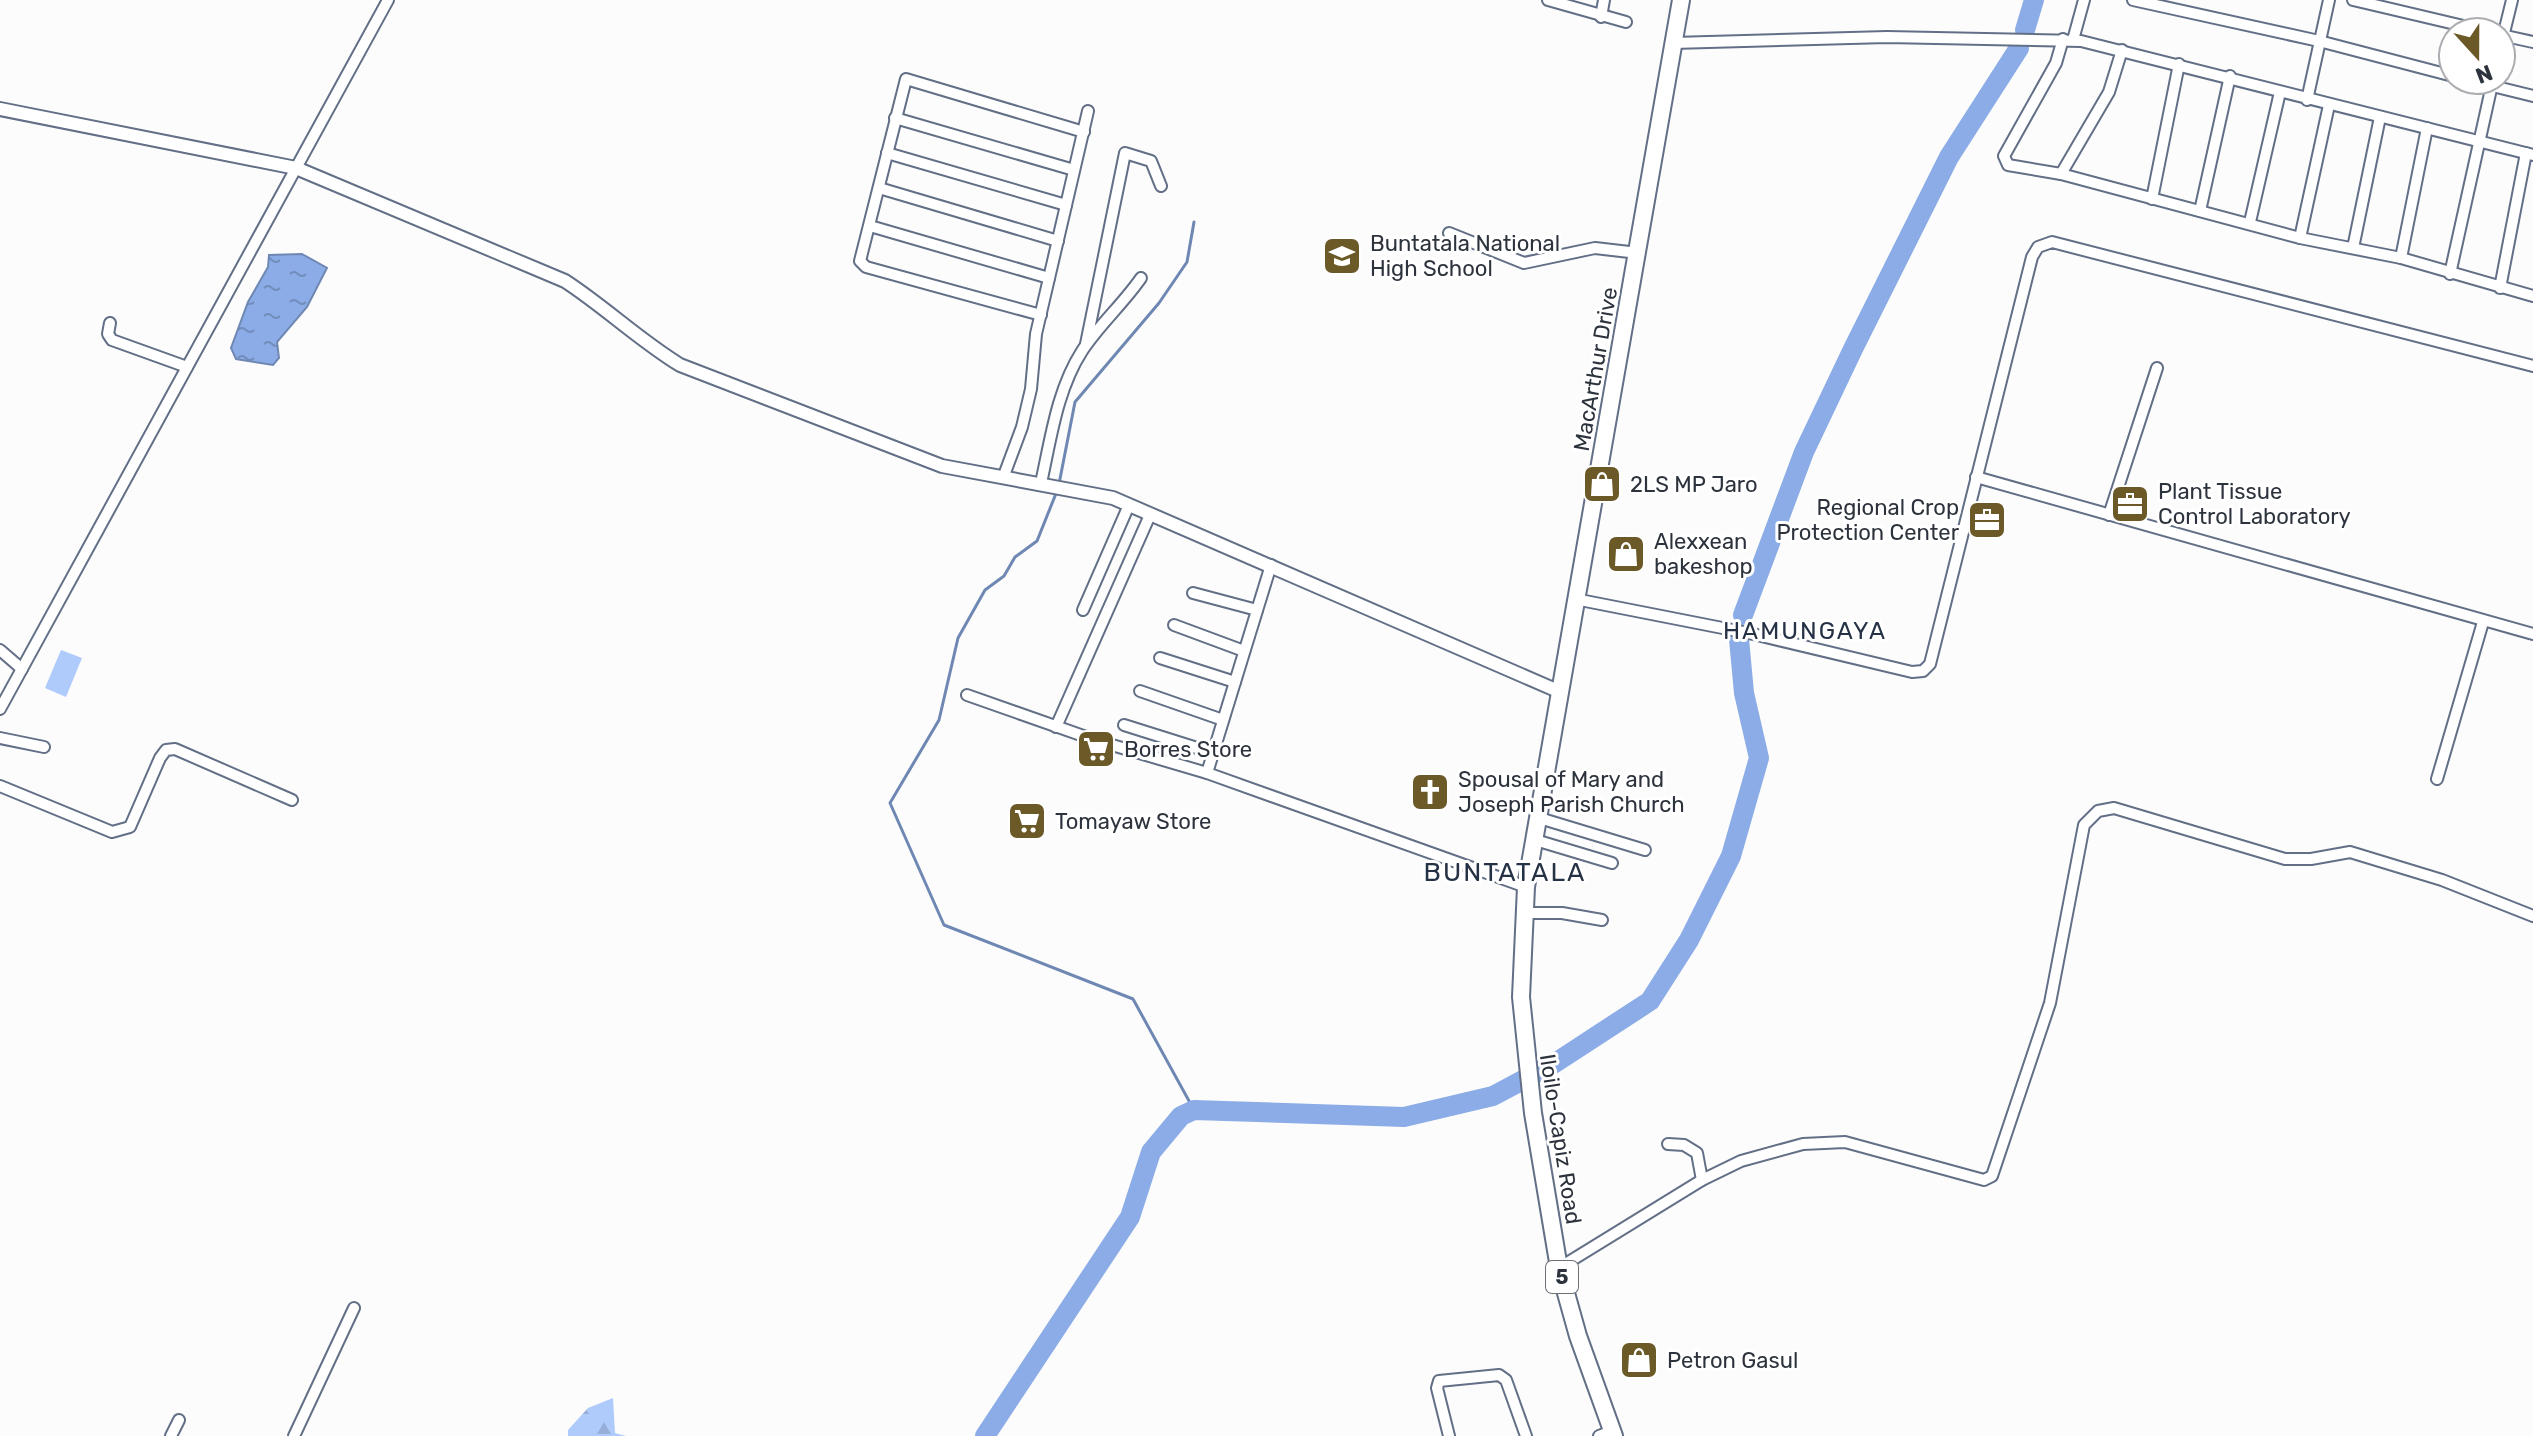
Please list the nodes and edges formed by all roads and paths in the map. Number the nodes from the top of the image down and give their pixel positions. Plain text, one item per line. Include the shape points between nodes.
1 (388, 0) edge
2 (1548, 0) edge
3 (1604, 0) edge
4 (1681, 0) edge
5 (2084, 0) edge
6 (2133, 0) edge
7 (2329, 0) edge
8 (2353, 0) edge
9 (1601, 17) junction
10 (2437, 20) edge
11 (1626, 22) dead end
12 (2068, 40) junction
13 (2319, 41) junction
14 (1673, 43) junction
15 (2122, 50) junction
16 (2179, 64) junction
17 (2437, 72) edge
18 (2230, 76) junction
19 (2280, 92) junction
20 (2490, 96) edge
21 (2307, 100) junction
22 (2329, 105) junction
23 (0, 109) edge
24 (1088, 111) dead end
25 (2380, 117) junction
26 (895, 118) junction
27 (2427, 128) junction
28 (1084, 132) junction
29 (2482, 140) junction
30 (887, 153) junction
31 (2530, 154) edge
32 (296, 168) junction
33 (1074, 170) junction
34 (2061, 174) junction
35 (1161, 186) dead end
36 (879, 188) junction
37 (2152, 199) junction
38 (1066, 205) junction
39 (2200, 211) junction
40 (2250, 222) junction
41 (870, 226) junction
42 (1449, 233) dead end
43 (2300, 238) junction
44 (1058, 241) junction
45 (2353, 248) junction
46 (1638, 253) junction
47 (2401, 258) junction
48 (2450, 274) junction
49 (1049, 278) junction
50 (1141, 278) dead end
51 (2500, 288) junction
52 (2533, 296) edge
53 (1041, 315) junction
54 (110, 323) dead end
55 (1086, 344) junction
56 (2533, 366) edge
57 (187, 367) junction
58 (2157, 368) dead end
59 (1976, 477) junction
60 (1003, 478) junction
61 (1045, 483) junction
62 (1129, 505) junction
63 (1150, 515) junction
64 (2109, 515) junction
65 (1271, 565) junction
66 (1193, 593) dead end
67 (1575, 599) junction
68 (1083, 610) dead end
69 (1257, 610) junction
70 (2483, 622) junction
71 (1174, 625) dead end
72 (2533, 634) edge
73 (0, 650) edge
74 (1244, 651) junction
75 (1160, 658) dead end
76 (22, 669) junction
77 (1235, 682) junction
78 (1140, 691) dead end
79 (1558, 691) junction
80 (967, 695) dead end
81 (0, 709) edge
82 (1223, 720) junction
83 (1124, 725) dead end
84 (1056, 727) junction
85 (0, 738) edge
86 (44, 747) dead end
87 (1213, 753) junction
88 (1207, 773) junction
89 (2437, 779) dead end
90 (0, 786) edge
91 (292, 800) dead end
92 (1536, 817) junction
93 (1532, 839) junction
94 (1645, 850) dead end
95 (1612, 863) dead end
96 (1526, 887) junction
97 (1526, 913) junction
98 (2533, 916) edge
99 (1602, 920) dead end
100 (1668, 1144) dead end
101 (1702, 1180) junction
102 (1559, 1268) junction
103 (354, 1308) dead end
104 (179, 1420) dead end
105 (1608, 1434) edge
106 (171, 1436) edge
107 (294, 1436) edge
108 (1449, 1436) edge
109 (1526, 1436) edge

1 - 32 street
2 - 9 street
3 - 9 street
4 - 14 main road, MacArthur Drive / 5
5 - 12 street
6 - 13 street
7 - 13 street
8 - 10 street
9 - 11 street
12 - 14 street via 1887,37
12 - 15 street
12 - 34 street via 2004,156 2008,165
13 - 17 street
13 - 21 street
14 - 46 main road, MacArthur Drive / 5
15 - 16 street
15 - 34 street via 2109,92
16 - 18 street
16 - 37 street
18 - 19 street
18 - 39 street
19 - 21 street
19 - 40 street
20 - 29 street
21 - 22 street
22 - 25 street
22 - 43 street
23 - 32 street
24 - 28 street
25 - 27 street
25 - 45 street
26 - 28 street via 903,83 909,78
26 - 30 street
26 - 33 street
27 - 29 street
27 - 47 street
28 - 33 street
29 - 31 street
29 - 48 street
30 - 36 street
30 - 38 street
31 - 51 street
32 - 57 street
32 - 60 street via 565,281 680,365 942,466
33 - 38 street
34 - 37 street
35 - 55 street via 1151,161 1125,153
36 - 41 street
36 - 44 street
37 - 39 street
38 - 44 street
39 - 40 street
40 - 43 street
41 - 49 street
41 - 53 street via 860,261 866,267
42 - 46 street via 1524,263 1595,248
43 - 45 street
44 - 49 street
45 - 47 street
46 - 67 main road, MacArthur Drive / 5
47 - 48 street
48 - 51 street
49 - 53 street
50 - 55 street
51 - 52 street
53 - 60 street via 1025,415
54 - 57 street via 112,340
55 - 61 street via 1060,400
56 - 59 street via 2052,242 2038,247 2032,257
57 - 76 street
58 - 64 street
59 - 64 street
59 - 67 street via 1930,664 1923,671
60 - 61 street
61 - 62 street
62 - 63 street
62 - 68 street
63 - 65 street
63 - 84 street
64 - 70 street
65 - 69 street
65 - 79 street
66 - 69 street
67 - 79 main road, MacArthur Drive / 5
69 - 74 street
70 - 72 street
70 - 89 street
71 - 74 street
73 - 76 street
74 - 77 street
75 - 77 street
76 - 81 street
77 - 82 street
78 - 82 street
79 - 92 main road, MacArthur Drive / 5
80 - 84 street
82 - 87 street
83 - 87 street
84 - 88 street
85 - 86 street
87 - 88 street
88 - 96 street
90 - 91 street via 112,832 123,831 130,827 160,758 175,749
92 - 93 main road, MacArthur Drive / 5
92 - 94 street
93 - 95 street
93 - 96 main road, MacArthur Drive / 5
96 - 97 main road, Iloilo-Capiz Road / 5
97 - 99 street
97 - 102 main road, Iloilo-Capiz Road / 5 via 1521,997 1525,1058
98 - 101 street via 2350,852 2297,861 2114,808 2098,811 2084,825 2050,1003 1992,1176 1984,1180 1827,1141 1741,1161
100 - 101 street via 1697,1153
101 - 102 street
102 - 105 main road, Iloilo-Capiz Road / 5
103 - 107 street
104 - 106 street
108 - 109 street via 1439,1381 1499,1375 1506,1380

